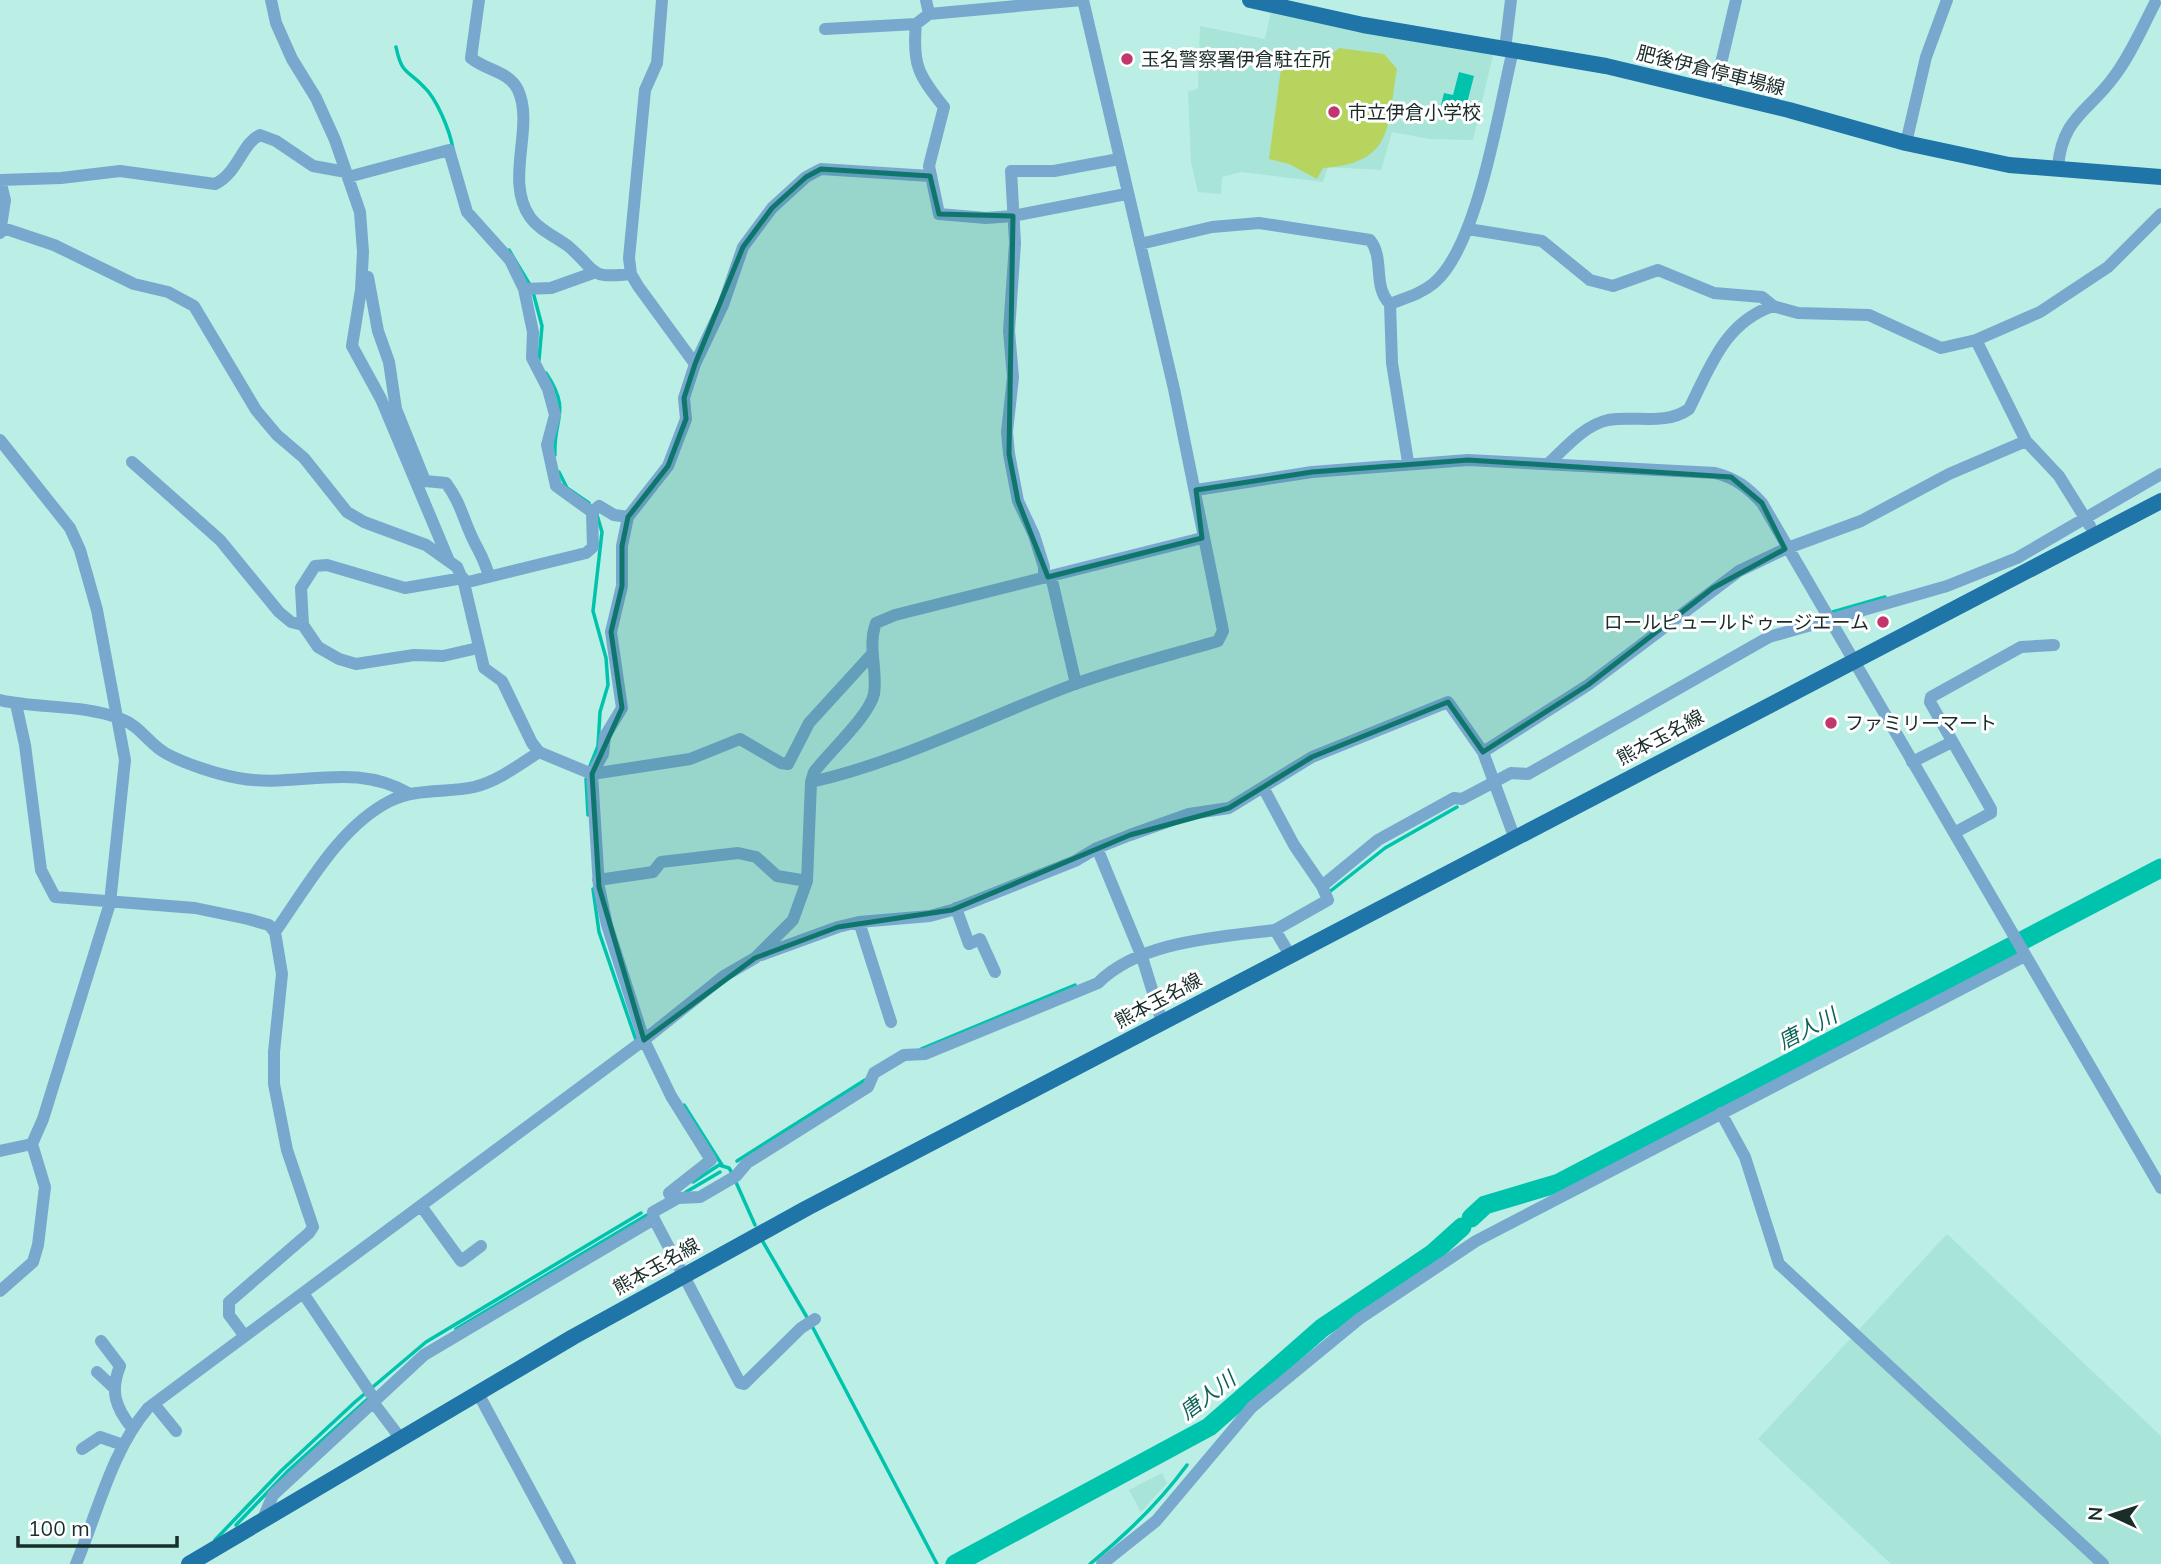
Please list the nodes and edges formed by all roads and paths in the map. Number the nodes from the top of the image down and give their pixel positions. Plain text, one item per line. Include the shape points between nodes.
1 (271, 0) edge
2 (479, 0) edge
3 (662, 0) edge
4 (926, 0) edge
5 (1082, 0) edge
6 (1250, 0) edge
7 (1511, 0) edge
8 (1736, 0) edge
9 (1947, 0) edge
10 (2155, 3) edge
11 (929, 14) junction
12 (916, 24) junction
13 (825, 29) dead end
14 (1509, 49) junction
15 (1714, 93) junction
16 (1906, 143) junction
17 (1119, 159) junction
18 (2058, 167) junction
19 (347, 175) junction
20 (930, 176) junction
21 (2161, 177) edge
22 (0, 180) edge
23 (1126, 194) junction
24 (2161, 215) edge
25 (1013, 216) junction
26 (1, 229) edge
27 (1468, 229) junction
28 (1140, 244) junction
29 (363, 252) junction
30 (593, 273) junction
31 (631, 274) junction
32 (529, 288) junction
33 (1390, 304) junction
34 (1773, 306) junction
35 (1976, 340) junction
36 (695, 364) junction
37 (0, 440) edge
38 (2026, 442) junction
39 (132, 462) dead end
40 (1408, 462) junction
41 (1550, 462) junction
42 (2161, 474) edge
43 (1196, 490) junction
44 (2161, 500) edge
45 (594, 510) junction
46 (2083, 516) junction
47 (628, 517) junction
48 (2096, 534) junction
49 (1202, 538) junction
50 (1786, 549) junction
51 (449, 561) junction
52 (489, 577) junction
53 (1047, 577) junction
54 (463, 581) junction
55 (1825, 614) junction
56 (303, 625) junction
57 (2054, 645) dead end
58 (478, 648) junction
59 (872, 654) junction
60 (1853, 660) junction
61 (1076, 684) junction
62 (0, 700) edge
63 (16, 704) junction
64 (118, 717) junction
65 (1952, 742) junction
66 (539, 752) junction
67 (1483, 752) junction
68 (1912, 762) junction
69 (592, 774) junction
70 (811, 782) junction
71 (1494, 783) junction
72 (1264, 789) junction
73 (410, 794) junction
74 (1954, 833) junction
75 (1515, 839) junction
76 (1097, 848) junction
77 (598, 880) junction
78 (807, 881) junction
79 (1324, 891) junction
80 (110, 903) junction
81 (956, 908) junction
82 (859, 922) junction
83 (1275, 930) junction
84 (275, 932) junction
85 (2020, 948) junction
86 (1290, 956) junction
87 (755, 957) junction
88 (1142, 957) junction
89 (995, 972) dead end
90 (891, 1022) dead end
91 (1162, 1022) junction
92 (644, 1040) junction
93 (1721, 1113) junction
94 (32, 1144) junction
95 (0, 1151) edge
96 (2161, 1188) edge
97 (673, 1201) junction
98 (421, 1206) junction
99 (654, 1219) junction
100 (481, 1246) dead end
101 (684, 1274) junction
102 (0, 1291) edge
103 (303, 1293) junction
104 (812, 1321) dead end
105 (244, 1335) junction
106 (101, 1341) dead end
107 (97, 1372) dead end
108 (114, 1388) junction
109 (479, 1395) junction
110 (372, 1398) junction
111 (154, 1404) junction
112 (132, 1428) junction
113 (176, 1431) dead end
114 (401, 1439) junction
115 (123, 1445) junction
116 (82, 1449) dead end
117 (262, 1521) junction
118 (196, 1562) edge
119 (76, 1564) edge
120 (570, 1564) edge
121 (1102, 1564) edge
122 (2103, 1564) edge

1 - 19 street via 276,23 316,98
2 - 30 street via 471,58 510,77 522,100 519,185 523,206 531,220 570,248
3 - 31 street via 657,63 645,90 631,215
4 - 11 street
5 - 11 street
5 - 17 street
6 - 14 main road, 肥後伊倉停車場線 via 1308,15
7 - 14 street
8 - 15 street
9 - 16 street via 1926,57
10 - 18 street via 2112,79 2077,114 2059,152
11 - 12 street
12 - 13 street
12 - 20 street via 915,61 920,76 944,107
14 - 15 main road, 肥後伊倉停車場線 via 1606,66
14 - 27 street
15 - 16 main road, 肥後伊倉停車場線
16 - 18 main road, 肥後伊倉停車場線 via 2009,165
17 - 23 street
17 - 25 street via 1054,171 1011,172
18 - 21 main road, 肥後伊倉停車場線
19 - 22 street via 313,166 260,135 226,179 215,184 120,171
19 - 29 street via 359,212
19 - 32 street via 449,150 467,212
20 - 25 street via 939,214
20 - 36 street via 821,169 806,177 772,208 743,247 723,305
22 - 26 street via 5,200
23 - 25 street
23 - 28 street
24 - 35 street via 2108,267 2040,312
25 - 53 street via 1009,454 1018,501
26 - 51 street via 54,245 134,284 169,292 194,306 256,410 304,458 347,512 426,545
27 - 33 street via 1434,283
27 - 34 street via 1542,241 1590,280 1602,284 1617,286 1658,270 1714,293 1762,297
28 - 33 street via 1212,227 1259,223 1363,236 1376,246 1382,297
28 - 43 street
29 - 51 street via 352,346 381,400
29 - 52 street via 396,410 425,481 446,483 460,503
30 - 31 street
30 - 32 street via 551,288
31 - 36 street
32 - 45 street via 532,358 548,388 555,415 547,445 549,463 556,486
33 - 40 street via 1392,363
34 - 35 street via 1798,313 1869,315 1934,347
34 - 41 street via 1752,313 1716,353 1689,409 1670,419 1596,424
35 - 38 street
36 - 47 street via 684,398 686,419 668,466
37 - 64 street via 70,528 80,550
38 - 46 street via 2059,476
38 - 50 street via 1949,474 1861,521
39 - 56 street via 220,540 273,607 291,622
40 - 41 street
40 - 43 street
41 - 50 street via 1731,477 1762,503
42 - 46 street
43 - 49 street
44 - 48 main road, 熊本玉名線
45 - 47 street via 599,506
45 - 52 street via 593,547 586,553
46 - 48 street
46 - 55 street via 2017,558 1947,586
47 - 69 street via 622,586 611,632 622,708 605,736 603,754
48 - 60 main road, 熊本玉名線
49 - 53 street
49 - 61 street via 1223,631 1218,641
50 - 55 street
50 - 67 street via 1713,588 1588,685
51 - 54 street
52 - 54 street
53 - 59 street via 880,619 873,631
53 - 61 street
54 - 56 street via 405,588 327,565 315,566 301,588
54 - 58 street
55 - 60 street
55 - 71 street via 1769,637 1528,774 1511,774
56 - 58 street via 318,647 356,664
57 - 65 street via 2021,647 1931,697
58 - 66 street via 484,668 502,681
59 - 69 street via 809,723 788,764 740,739 690,759
59 - 70 street via 876,674 873,696
60 - 68 street
60 - 75 main road, 熊本玉名線
61 - 70 street via 849,773
62 - 63 street
63 - 64 street
63 - 80 street via 41,870 49,890 62,900
64 - 73 street via 138,726 165,754 238,778 339,775 394,785
64 - 80 street via 124,785
65 - 68 street
65 - 74 street via 1991,809
66 - 69 street
66 - 73 street via 474,787
67 - 71 street
67 - 72 street via 1448,702 1312,757
68 - 74 street
69 - 77 street
70 - 78 street
71 - 75 street
71 - 79 street via 1462,799 1454,797 1378,840
72 - 76 street via 1229,808 1189,814
72 - 79 street
73 - 84 street via 390,800 344,836
74 - 85 street
75 - 86 main road, 熊本玉名線
76 - 81 street
76 - 88 street
77 - 78 street via 653,872 661,862 738,853 756,857 777,876
77 - 92 street via 607,925
78 - 87 street via 793,920
79 - 83 street via 1328,900
80 - 84 street via 195,908 248,919
80 - 94 street
81 - 82 street via 930,916
81 - 89 street via 969,944 980,939
82 - 87 street
82 - 90 street
83 - 86 street
83 - 88 street via 1195,940
84 - 105 street via 282,974 274,1084 287,1150 313,1227 229,1302 229,1315
85 - 93 street
85 - 96 street
86 - 91 main road, 熊本玉名線
87 - 92 street
88 - 91 street
88 - 97 street via 1108,973 1098,983 925,1054 904,1055 874,1073 868,1087 747,1163 733,1178 700,1197
91 - 101 main road, 熊本玉名線
92 - 97 street via 671,1096 711,1160 669,1193
92 - 98 street
93 - 121 street via 1476,1241 1359,1319 1252,1407 1156,1521
93 - 122 street via 1745,1157 1779,1265
94 - 95 street
94 - 102 street via 45,1187 38,1245 33,1262
97 - 99 street via 653,1212
98 - 100 street via 461,1261
98 - 103 street
99 - 101 street
99 - 110 street via 424,1355
101 - 104 street via 740,1383
101 - 109 main road, 熊本玉名線
103 - 105 street
103 - 110 street
105 - 111 street
106 - 108 street via 120,1366
107 - 108 street
108 - 112 street
109 - 114 main road, 熊本玉名線
109 - 120 street
110 - 114 street
110 - 117 street via 273,1495
111 - 112 street
111 - 113 street
112 - 115 street
114 - 117 main road, 熊本玉名線
115 - 116 street via 100,1437
115 - 119 street
117 - 118 main road, 熊本玉名線

